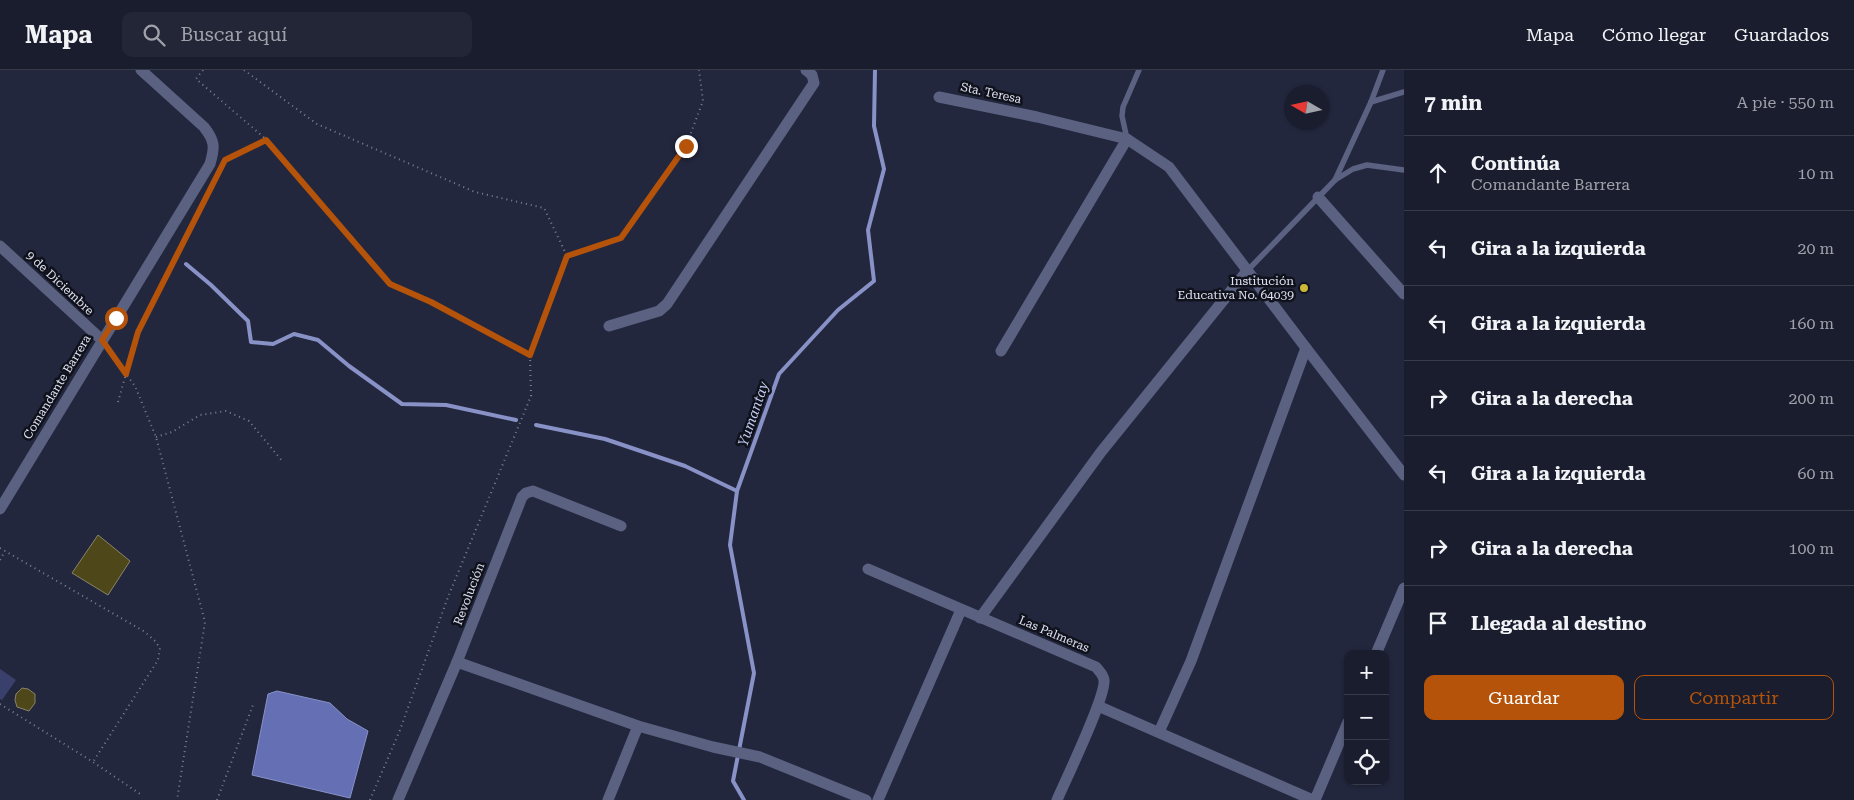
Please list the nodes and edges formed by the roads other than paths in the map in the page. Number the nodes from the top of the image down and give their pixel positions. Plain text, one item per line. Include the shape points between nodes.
1 (141, 70) edge
2 (1139, 70) edge
3 (1383, 70) edge
4 (809, 73) edge
5 (1404, 92) edge
6 (939, 97) dead end
7 (1371, 102) junction
8 (1127, 139) junction
9 (1404, 170) edge
10 (1335, 180) junction
11 (1318, 197) junction
12 (0, 246) edge
13 (1247, 271) junction
14 (1404, 294) edge
15 (609, 326) dead end
16 (102, 340) junction
17 (1306, 348) junction
18 (1001, 351) dead end
19 (1404, 475) edge
20 (0, 509) edge
21 (622, 526) dead end
22 (868, 569) dead end
23 (1404, 588) edge
24 (961, 610) junction
25 (980, 618) junction
26 (1378, 650) edge
27 (457, 662) junction
28 (1098, 706) junction
29 (638, 726) junction
30 (1344, 731) edge
31 (1158, 732) junction
32 (398, 800) edge
33 (608, 800) edge
34 (866, 800) edge
35 (878, 800) edge
36 (1057, 800) edge
37 (1314, 800) edge

1 - 16 street, Comandante Barrera via 204,126 212,137 214,151 210,164
2 - 8 lane via 1123,107
3 - 7 lane
4 - 15 street via 814,83 667,304 659,310
5 - 7 lane
6 - 8 street, Sta. Teresa
7 - 10 lane
8 - 13 street, Sta. Teresa via 1168,166
8 - 18 street
9 - 10 lane via 1367,165 1353,168
10 - 11 lane
11 - 13 lane
11 - 14 street
12 - 16 street, 9 de Diciembre
13 - 17 street, Sta. Teresa
13 - 25 street via 1101,452
16 - 20 street, Comandante Barrera
17 - 19 street, Sta. Teresa
17 - 31 street via 1191,661
21 - 27 street, Revolución via 533,492 526,493
22 - 24 street, Las Palmeras
23 - 26 street
24 - 25 street, Las Palmeras
24 - 35 street
25 - 28 street, Las Palmeras via 1096,667 1104,682
27 - 29 street
27 - 32 street, Revolución
28 - 31 street
28 - 36 street, Las Palmeras
29 - 33 street
29 - 34 street via 760,757
30 - 37 street
31 - 37 street

